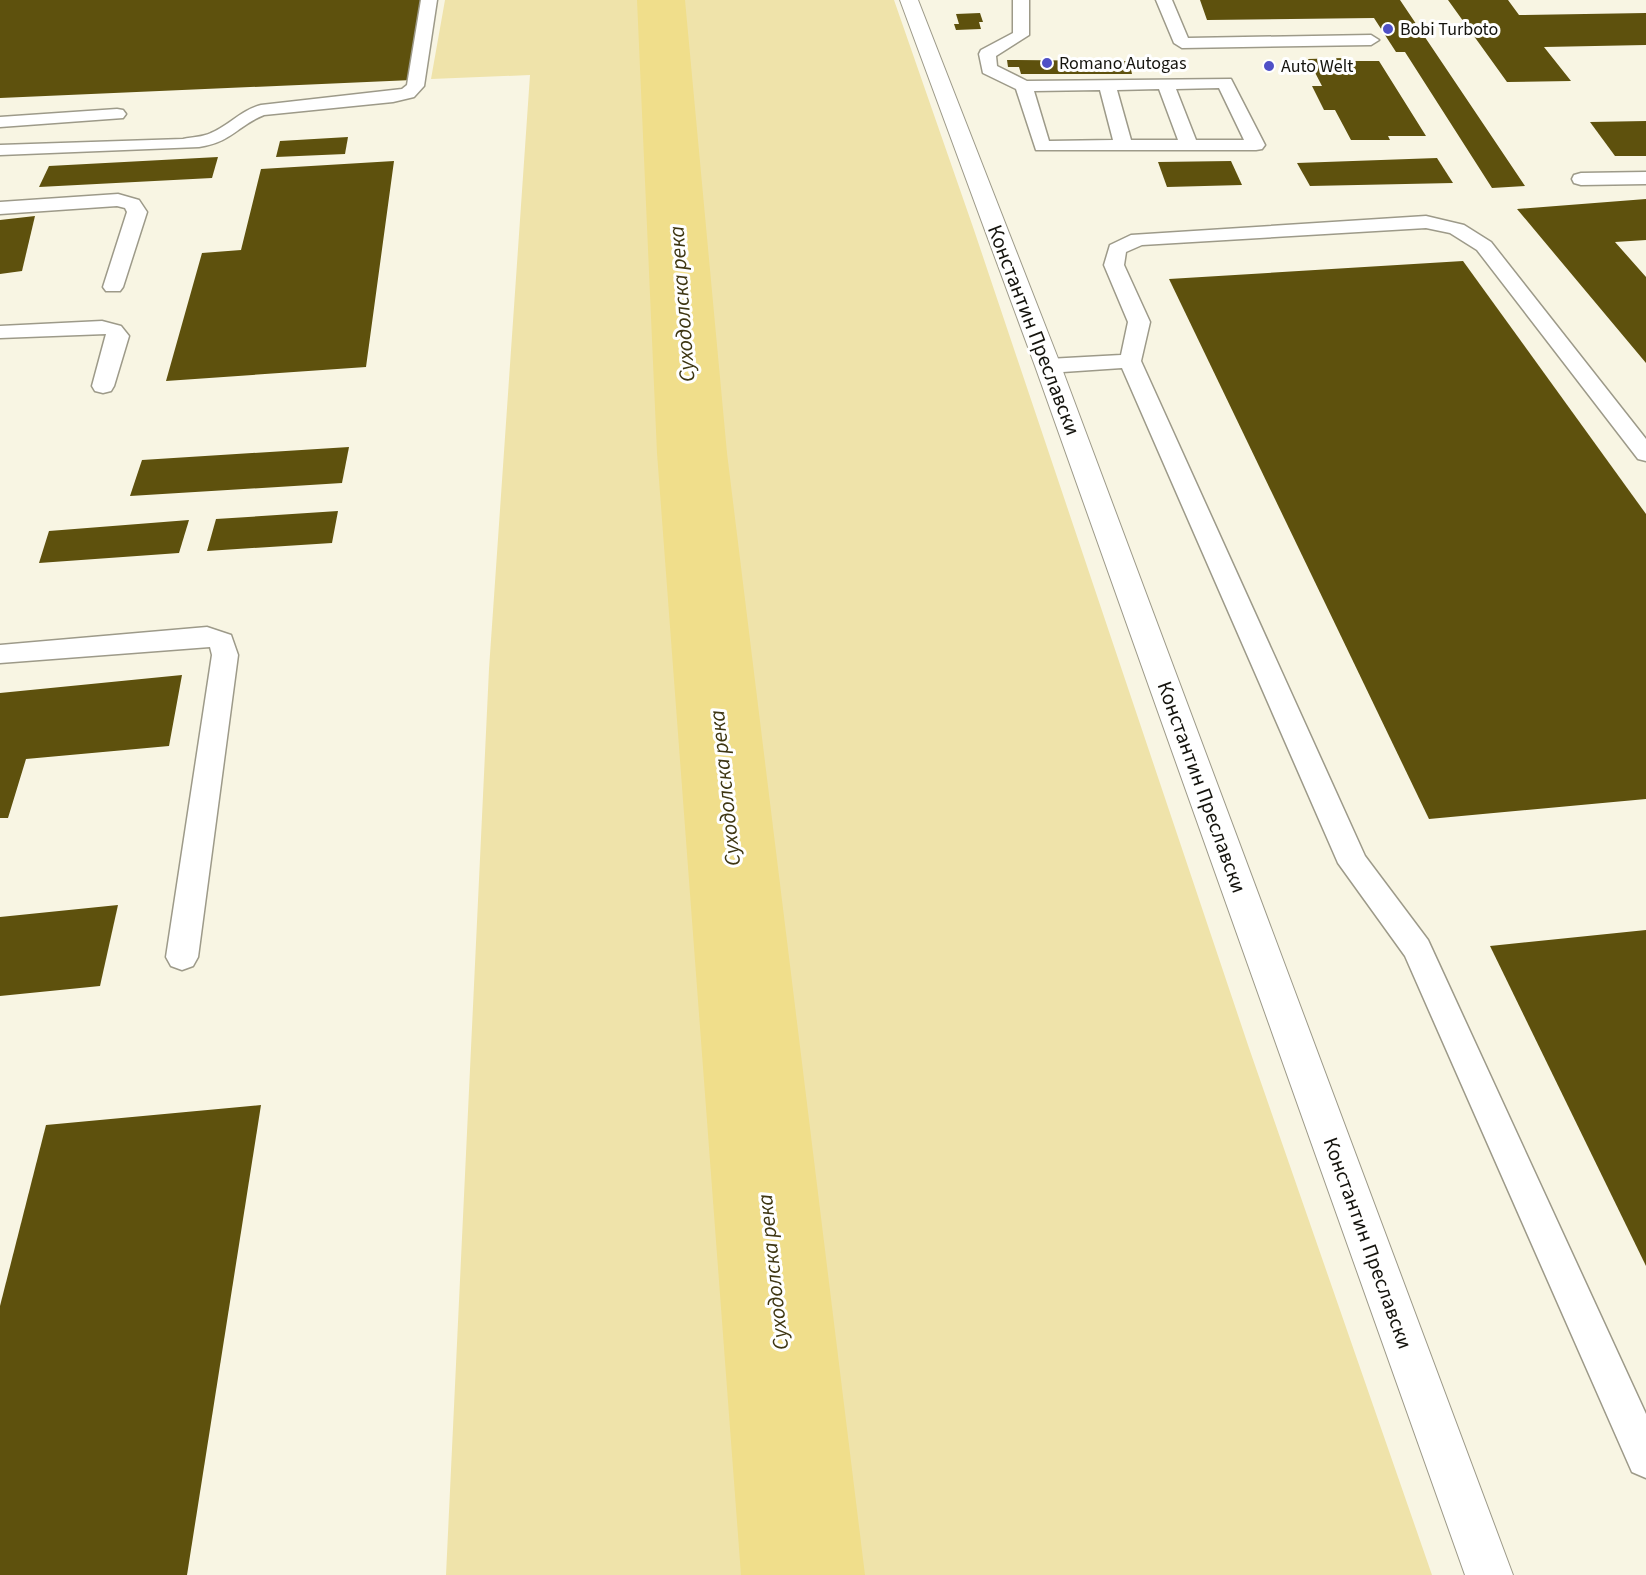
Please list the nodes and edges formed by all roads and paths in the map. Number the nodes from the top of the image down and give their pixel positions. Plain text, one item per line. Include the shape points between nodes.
1 (429, 0) edge
2 (909, 0) edge
3 (1022, 0) edge
4 (1164, 0) edge
5 (1371, 40) dead end
6 (1166, 84) junction
7 (1107, 85) junction
8 (1024, 86) junction
9 (117, 114) dead end
10 (0, 122) edge
11 (1189, 145) junction
12 (1123, 146) junction
13 (0, 150) edge
14 (1646, 178) edge
15 (1581, 179) dead end
16 (0, 208) edge
17 (113, 287) dead end
18 (0, 332) edge
19 (1130, 361) junction
20 (1048, 366) junction
21 (103, 386) dead end
22 (1646, 454) edge
23 (0, 654) edge
24 (182, 957) dead end
25 (1646, 1458) edge
26 (1489, 1575) edge

1 - 13 lane via 416,86 401,96 261,110 245,115 224,134 183,144
2 - 20 street, Константин Преславски
3 - 8 lane via 1021,35 987,54 989,69
4 - 5 lane via 1182,43
6 - 7 lane
6 - 11 lane
6 - 11 lane via 1225,83 1256,145
7 - 8 lane
7 - 12 lane
8 - 12 lane via 1042,146
9 - 10 lane
11 - 12 lane
14 - 15 lane
16 - 17 lane via 118,200 132,204 137,212
18 - 21 lane via 102,327 114,330 118,336
19 - 20 lane
19 - 22 lane via 1139,322 1114,265 1117,249 1138,239 1426,222 1457,229 1484,246
19 - 25 lane via 1353,863 1417,949
20 - 26 street, Константин Преславски
23 - 24 lane via 207,636 222,641 225,655

